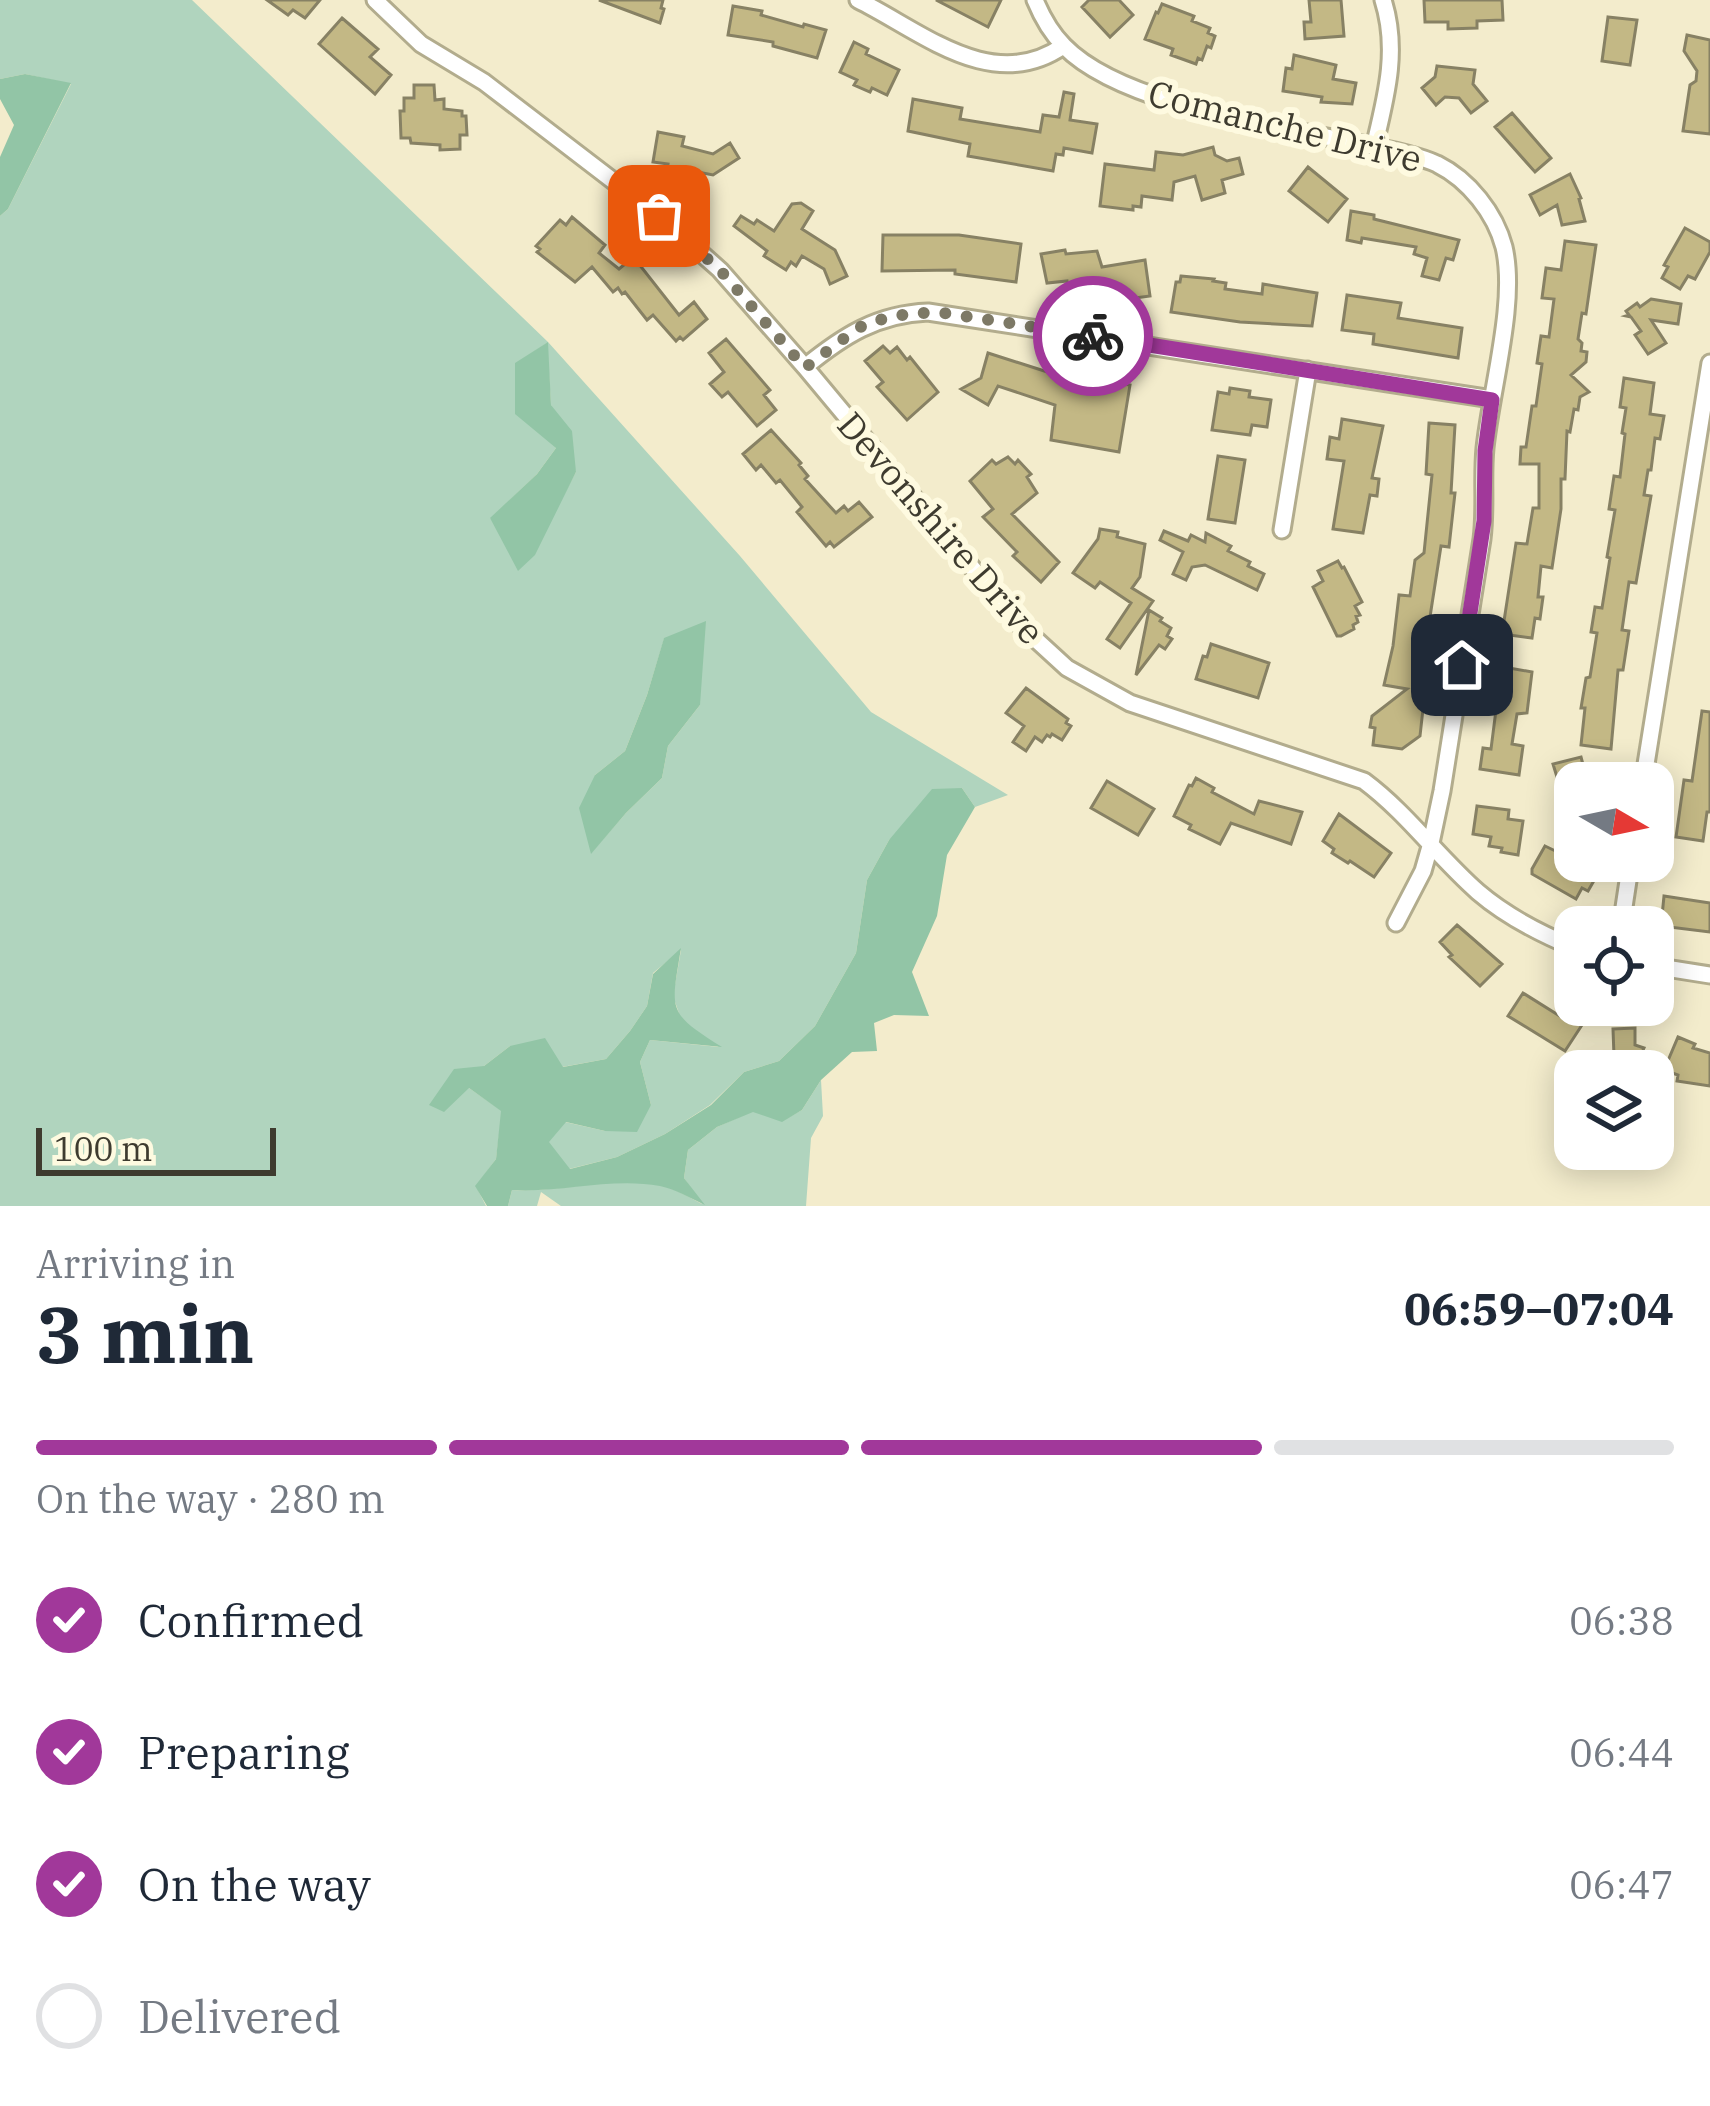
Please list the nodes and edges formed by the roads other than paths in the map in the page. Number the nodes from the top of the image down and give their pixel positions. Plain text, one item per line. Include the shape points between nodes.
1 (375, 0) edge
2 (858, 0) edge
3 (1035, 0) edge
4 (1383, 0) edge
5 (1063, 46) junction
6 (1374, 147) junction
7 (1710, 363) edge
8 (805, 368) junction
9 (1308, 370) junction
10 (1492, 400) junction
11 (1282, 530) dead end
12 (1646, 762) edge
13 (1431, 843) junction
14 (1396, 922) dead end
15 (1554, 939) edge
16 (1674, 969) edge
17 (1710, 975) edge

1 - 8 street, Devonshire Drive via 421,44 484,82 659,216 720,270
2 - 5 street via 981,62 1031,62
3 - 5 street, Comanche Drive
4 - 6 street via 1392,55
5 - 6 street, Comanche Drive via 1103,75 1184,106
6 - 10 street, Comanche Drive via 1450,172 1494,222 1508,282
7 - 12 street
8 - 9 street via 858,328 928,312
8 - 13 street, Devonshire Drive via 1019,624 1067,668 1130,703 1364,781
9 - 10 street
9 - 11 street
10 - 13 street, Comanche Drive via 1482,539
13 - 14 street, Comanche Drive
13 - 15 street, Devonshire Drive via 1499,908
16 - 17 street

